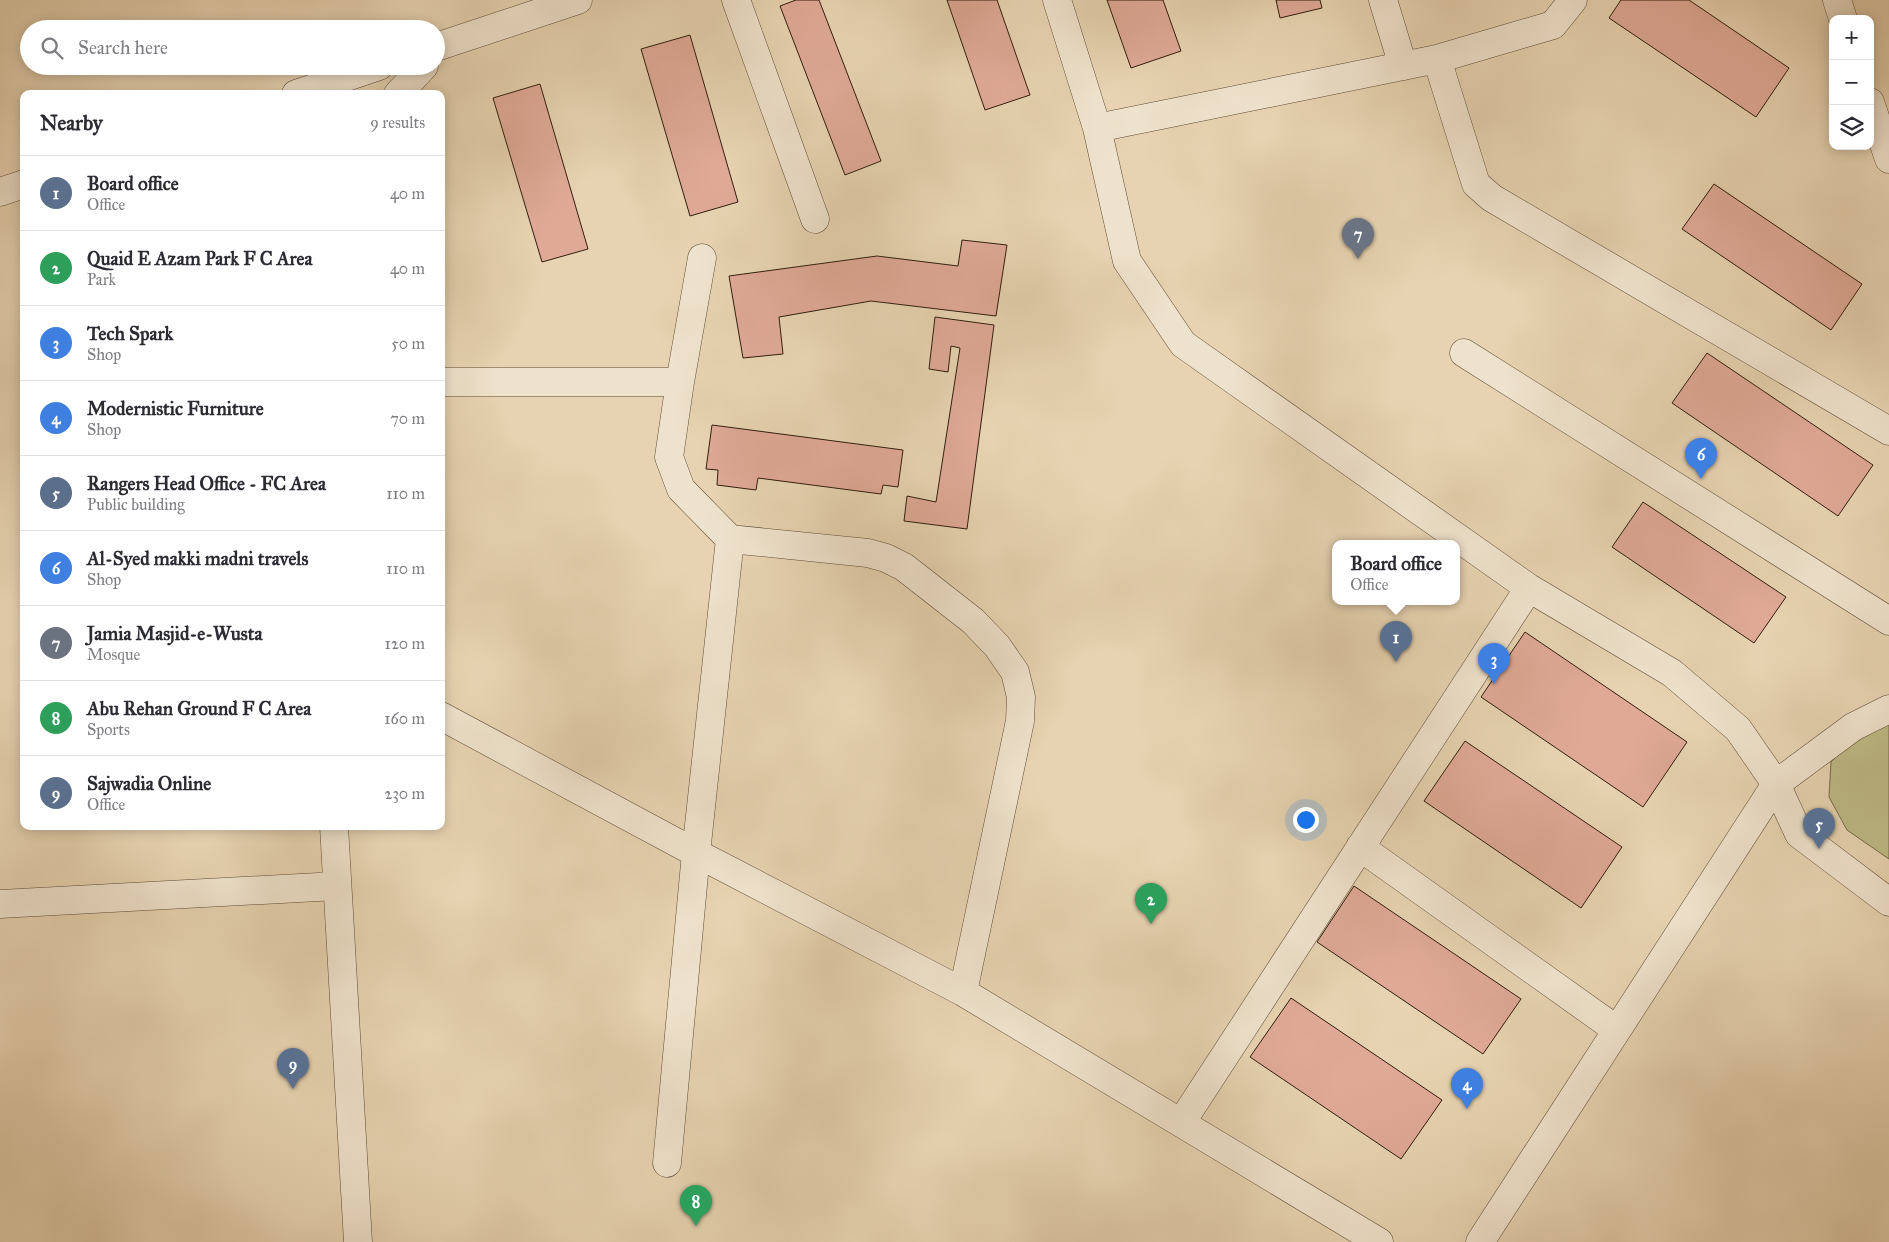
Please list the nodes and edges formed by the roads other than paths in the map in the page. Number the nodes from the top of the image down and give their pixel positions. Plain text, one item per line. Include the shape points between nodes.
1 (578, 0) edge
2 (736, 0) edge
3 (1057, 0) edge
4 (1383, 0) edge
5 (1573, 0) edge
6 (1836, 0) edge
7 (1842, 15) edge
8 (445, 46) edge
9 (1437, 58) junction
10 (1403, 66) junction
11 (353, 75) edge
12 (416, 75) edge
13 (309, 90) edge
14 (402, 90) edge
15 (1871, 105) edge
16 (1097, 128) junction
17 (1889, 159) edge
18 (20, 185) edge
19 (0, 192) edge
20 (815, 219) dead end
21 (702, 258) dead end
22 (1464, 353) dead end
23 (445, 382) edge
24 (680, 382) junction
25 (1889, 431) edge
26 (730, 538) junction
27 (1528, 588) junction
28 (1889, 621) edge
29 (1889, 691) edge
30 (1889, 709) edge
31 (445, 718) edge
32 (1854, 727) junction
33 (1776, 784) junction
34 (334, 830) edge
35 (1360, 847) junction
36 (696, 852) junction
37 (337, 886) junction
38 (1889, 902) edge
39 (0, 904) edge
40 (963, 992) junction
41 (1617, 1030) junction
42 (1181, 1123) junction
43 (667, 1163) dead end
44 (358, 1242) edge
45 (1379, 1242) edge
46 (1480, 1242) edge

1 - 8 street
2 - 20 street
3 - 16 street
4 - 10 street
5 - 9 street via 1553,25
6 - 7 street
9 - 10 street
9 - 25 street via 1476,184 1492,198
10 - 16 street
11 - 13 street
12 - 14 street
15 - 17 street
16 - 27 street via 1127,261 1183,344
18 - 19 street
21 - 24 street
22 - 28 street
23 - 24 street
24 - 26 street via 669,457 681,489
26 - 36 street
26 - 40 street via 868,553 886,558 973,621 997,646 1015,672 1021,697 1020,722
27 - 33 street via 1672,673 1738,729
27 - 35 street
29 - 32 street
30 - 32 street
31 - 36 street
32 - 33 street
33 - 38 street via 1799,834
33 - 41 street
34 - 37 street
35 - 41 street
35 - 42 street
36 - 40 street
36 - 43 street
37 - 39 street
37 - 44 street
40 - 42 street
41 - 46 street
42 - 45 street

